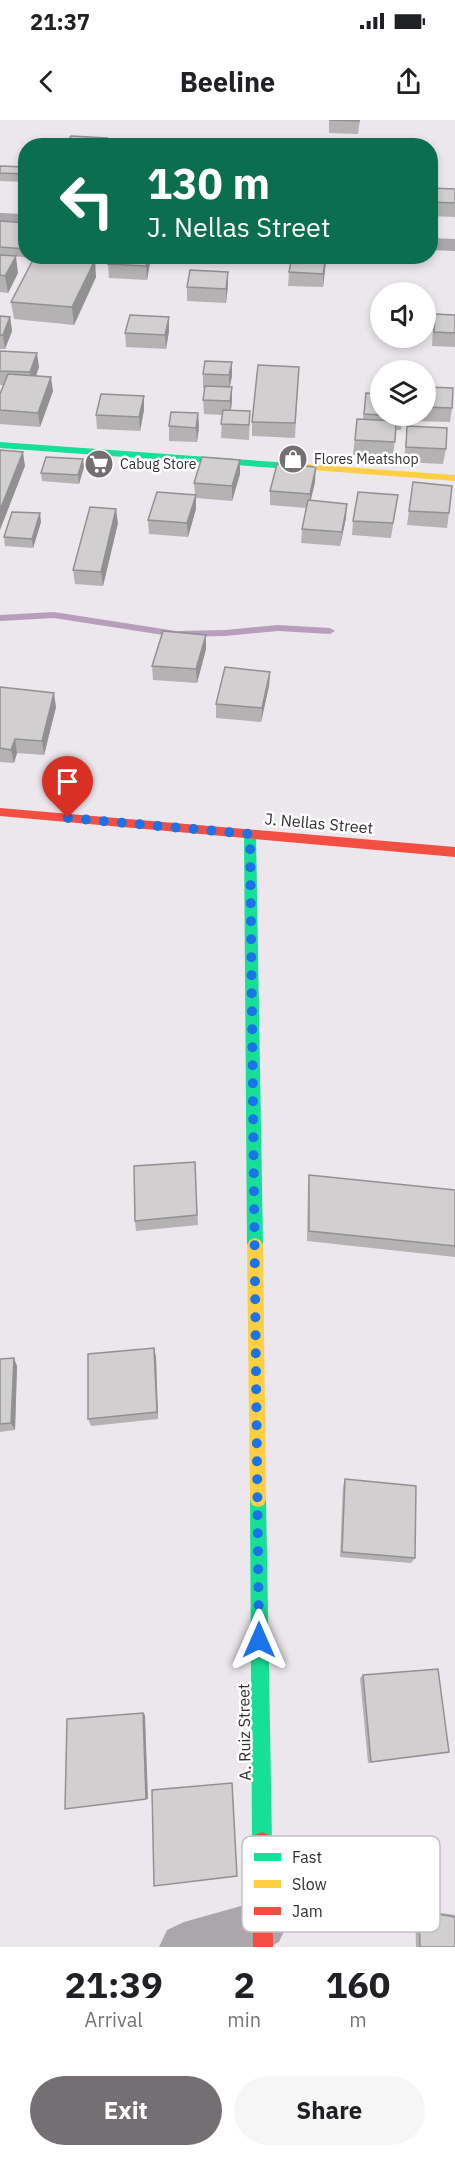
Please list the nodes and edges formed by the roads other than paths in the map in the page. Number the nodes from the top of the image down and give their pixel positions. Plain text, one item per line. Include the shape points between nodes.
1 (0, 218) edge
2 (18, 219) edge
3 (438, 244) edge
4 (455, 245) edge
5 (0, 445) edge
6 (455, 478) edge
7 (0, 812) edge
8 (250, 834) junction
9 (455, 852) edge
10 (262, 1836) edge
11 (263, 1936) edge
12 (184, 1947) edge

1 - 2 street
3 - 4 street
5 - 6 street
7 - 8 street, J. Nellas Street
8 - 9 street, J. Nellas Street
8 - 10 street, A. Ruiz Street
11 - 12 street

